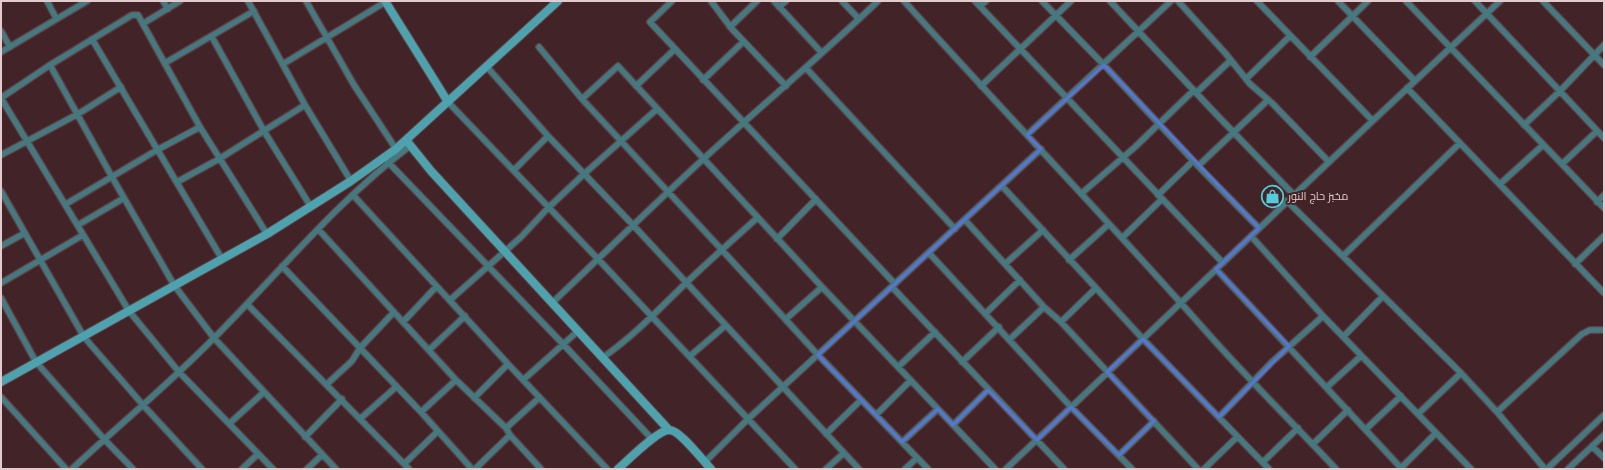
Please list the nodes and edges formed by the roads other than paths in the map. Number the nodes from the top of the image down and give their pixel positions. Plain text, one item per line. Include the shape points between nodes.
1 (47, 1) edge
2 (87, 1) edge
3 (163, 1) edge
4 (180, 1) edge
5 (248, 1) edge
6 (306, 1) edge
7 (386, 1) edge
8 (558, 1) edge
9 (672, 1) edge
10 (711, 1) edge
11 (757, 1) edge
12 (774, 1) edge
13 (786, 1) edge
14 (842, 1) edge
15 (878, 1) edge
16 (904, 1) edge
17 (975, 1) edge
18 (986, 1) edge
19 (1042, 1) edge
20 (1071, 1) edge
21 (1110, 1) edge
22 (1171, 1) edge
23 (1178, 1) edge
24 (1257, 1) edge
25 (1338, 1) edge
26 (1368, 1) edge
27 (1406, 1) edge
28 (1475, 1) edge
29 (1500, 1) edge
30 (1543, 1) edge
31 (980, 6) junction
32 (779, 7) junction
33 (168, 9) junction
34 (254, 11) junction
35 (1487, 13) junction
36 (1056, 15) junction
37 (1353, 16) junction
38 (56, 18) junction
39 (859, 19) junction
40 (144, 23) junction
41 (730, 27) junction
42 (1, 31) edge
43 (1139, 31) junction
44 (1290, 36) junction
45 (212, 37) junction
46 (327, 37) junction
47 (92, 40) junction
48 (743, 42) junction
49 (1604, 45) edge
50 (10, 47) junction
51 (539, 48) dead end
52 (675, 49) junction
53 (1020, 49) junction
54 (1450, 49) junction
55 (1, 52) edge
56 (822, 53) junction
57 (1594, 55) junction
58 (1310, 57) junction
59 (1232, 60) junction
60 (165, 63) junction
61 (283, 64) junction
62 (1104, 64) junction
63 (50, 65) junction
64 (1604, 66) edge
65 (487, 67) junction
66 (806, 68) junction
67 (1246, 79) junction
68 (703, 80) junction
69 (1415, 81) junction
70 (636, 86) junction
71 (786, 86) junction
72 (981, 86) junction
73 (121, 88) junction
74 (1407, 88) junction
75 (1195, 91) junction
76 (1560, 91) junction
77 (1, 98) edge
78 (582, 99) junction
79 (1066, 99) junction
80 (1268, 100) junction
81 (448, 102) junction
82 (306, 105) junction
83 (657, 108) junction
84 (78, 114) junction
85 (1372, 120) junction
86 (744, 123) junction
87 (1158, 124) junction
88 (1524, 125) junction
89 (200, 127) junction
90 (264, 131) junction
91 (1597, 131) junction
92 (1233, 132) junction
93 (1027, 135) junction
94 (548, 136) junction
95 (1604, 138) edge
96 (27, 141) junction
97 (621, 141) junction
98 (408, 143) junction
99 (1460, 143) junction
100 (1543, 145) junction
101 (396, 149) junction
102 (1041, 149) junction
103 (157, 150) junction
104 (1, 155) edge
105 (704, 158) junction
106 (1123, 158) junction
107 (219, 159) junction
108 (1193, 161) junction
109 (388, 162) junction
110 (1329, 162) junction
111 (1562, 164) junction
112 (1198, 166) junction
113 (514, 170) junction
114 (584, 174) junction
115 (112, 177) junction
116 (351, 181) junction
117 (177, 182) junction
118 (1500, 184) junction
119 (1002, 186) junction
120 (1, 191) edge
121 (668, 193) junction
122 (1082, 193) junction
123 (1294, 194) junction
124 (353, 195) junction
125 (1604, 196) edge
126 (1160, 197) junction
127 (124, 198) junction
128 (816, 199) junction
129 (1287, 201) junction
130 (1597, 202) junction
131 (66, 204) junction
132 (311, 207) junction
133 (548, 208) junction
134 (1604, 208) edge
135 (757, 218) junction
136 (965, 220) junction
137 (1109, 224) junction
138 (78, 225) junction
139 (633, 225) junction
140 (1259, 228) junction
141 (318, 229) junction
142 (955, 229) junction
143 (1043, 230) junction
144 (25, 233) junction
145 (267, 234) junction
146 (83, 235) junction
147 (1251, 236) junction
148 (1604, 236) edge
149 (1122, 238) junction
150 (777, 239) junction
151 (1, 246) edge
152 (722, 250) junction
153 (504, 251) junction
154 (929, 253) junction
155 (1343, 256) junction
156 (222, 259) junction
157 (598, 259) junction
158 (1070, 260) junction
159 (40, 261) junction
160 (1223, 263) junction
161 (1006, 264) junction
162 (1576, 264) junction
163 (488, 265) junction
164 (282, 266) junction
165 (1216, 269) junction
166 (1020, 280) junction
167 (1, 283) edge
168 (686, 283) junction
169 (174, 285) junction
170 (894, 286) junction
171 (436, 287) junction
172 (822, 287) junction
173 (1096, 288) junction
174 (1604, 293) edge
175 (1383, 296) junction
176 (1, 298) edge
177 (450, 300) junction
178 (552, 303) junction
179 (1181, 303) junction
180 (247, 304) junction
181 (1044, 307) junction
182 (129, 312) junction
183 (394, 312) junction
184 (985, 314) junction
185 (465, 316) junction
186 (1323, 316) junction
187 (652, 318) junction
188 (786, 319) junction
189 (854, 321) junction
190 (403, 322) junction
191 (1060, 322) junction
192 (725, 326) junction
193 (999, 327) junction
194 (1604, 330) edge
195 (578, 331) junction
196 (935, 332) junction
197 (84, 337) junction
198 (1343, 337) junction
199 (214, 338) junction
200 (1143, 338) junction
201 (1010, 339) junction
202 (563, 344) junction
203 (1289, 346) junction
204 (360, 348) junction
205 (429, 350) junction
206 (818, 355) junction
207 (690, 356) junction
208 (1361, 356) junction
209 (602, 358) junction
210 (36, 362) junction
211 (962, 362) junction
212 (508, 364) junction
213 (898, 367) junction
214 (179, 372) junction
215 (1108, 372) junction
216 (1461, 373) junction
217 (456, 380) junction
218 (523, 380) junction
219 (910, 381) junction
220 (1, 382) edge
221 (1253, 382) junction
222 (327, 384) junction
223 (396, 387) junction
224 (783, 387) junction
225 (1327, 387) junction
226 (988, 390) junction
227 (264, 392) junction
228 (1401, 396) junction
229 (1, 397) edge
230 (474, 398) junction
231 (539, 398) junction
232 (342, 399) junction
233 (861, 400) junction
234 (143, 405) junction
235 (1071, 407) junction
236 (938, 409) junction
237 (1348, 410) junction
238 (421, 412) junction
239 (1497, 412) junction
240 (1418, 414) junction
241 (876, 415) junction
242 (1604, 415) edge
243 (1218, 417) junction
244 (361, 418) junction
245 (748, 419) junction
246 (1154, 421) junction
247 (230, 423) junction
248 (953, 425) junction
249 (506, 428) junction
250 (1298, 428) junction
251 (1366, 429) junction
252 (669, 430) junction
253 (438, 431) junction
254 (1436, 433) junction
255 (826, 434) junction
256 (510, 435) junction
257 (1604, 435) edge
258 (305, 437) junction
259 (1237, 437) junction
260 (104, 439) junction
261 (652, 439) junction
262 (1037, 440) junction
263 (902, 442) junction
264 (1313, 444) junction
265 (1592, 446) junction
266 (844, 453) junction
267 (258, 454) junction
268 (322, 455) junction
269 (1118, 455) junction
270 (917, 458) junction
271 (1604, 458) edge
272 (705, 462) junction
273 (1263, 462) junction
274 (404, 464) junction
275 (793, 468) edge
276 (1401, 468) edge
277 (66, 469) edge
278 (72, 469) edge
279 (133, 469) edge
280 (202, 469) edge
281 (242, 469) edge
282 (273, 469) edge
283 (307, 469) edge
284 (336, 469) edge
285 (409, 469) edge
286 (474, 469) edge
287 (541, 469) edge
288 (607, 469) edge
289 (618, 469) edge
290 (711, 469) edge
291 (826, 469) edge
292 (859, 469) edge
293 (905, 469) edge
294 (928, 469) edge
295 (995, 469) edge
296 (1006, 469) edge
297 (1064, 469) edge
298 (1132, 469) edge
299 (1198, 469) edge
300 (1204, 469) edge
301 (1269, 469) edge
302 (1336, 469) edge
303 (1471, 469) edge
304 (1546, 469) edge
305 (1568, 469) edge

1 - 38 street
2 - 38 street
3 - 33 street
4 - 33 street
5 - 34 street
6 - 46 street
7 - 46 street
7 - 81 street
8 - 65 street
9 - 52 street via 650,22
10 - 41 street
11 - 41 street
12 - 32 street
13 - 32 street
14 - 39 street
15 - 39 street
16 - 72 street
17 - 31 street
18 - 31 street
19 - 36 street
20 - 36 street
21 - 43 street
22 - 43 street
23 - 59 street
24 - 44 street
25 - 37 street
26 - 37 street
27 - 54 street
28 - 35 street
29 - 35 street
30 - 57 street
31 - 53 street
32 - 56 street
33 - 40 street
34 - 45 street
34 - 61 street
35 - 54 street
35 - 76 street
36 - 53 street
36 - 62 street
37 - 58 street
37 - 69 street
38 - 50 street
39 - 56 street
40 - 47 street via 138,15 132,15
40 - 60 street
41 - 48 street
42 - 50 street
43 - 62 street
43 - 75 street
44 - 58 street
44 - 67 street
45 - 60 street
45 - 90 street
46 - 61 street
46 - 101 street
47 - 63 street
47 - 73 street
48 - 68 street
48 - 71 street
49 - 57 street
50 - 55 street
51 - 78 street
52 - 68 street
52 - 70 street
53 - 72 street
53 - 79 street
54 - 69 street
54 - 88 street
56 - 66 street
57 - 64 street
57 - 76 street
58 - 85 street
59 - 67 street
59 - 75 street
60 - 89 street
61 - 82 street
62 - 79 street
62 - 87 street
63 - 77 street
63 - 84 street
65 - 81 street
65 - 94 street
66 - 71 street
66 - 142 street
67 - 80 street
68 - 86 street
69 - 74 street
70 - 78 street via 618,66
70 - 83 street
71 - 86 street
72 - 93 street
73 - 84 street
73 - 103 street
74 - 85 street
74 - 99 street
75 - 87 street
75 - 92 street
76 - 88 street
76 - 91 street
77 - 96 street
78 - 97 street
79 - 93 street
79 - 106 street
80 - 92 street
80 - 110 street
81 - 98 street
81 - 113 street
82 - 90 street
82 - 116 street
83 - 97 street
83 - 105 street
84 - 96 street
84 - 115 street
85 - 110 street
86 - 105 street
86 - 128 street
87 - 106 street
87 - 108 street
88 - 100 street
89 - 103 street
89 - 107 street
90 - 107 street
90 - 132 street
91 - 95 street
91 - 111 street
92 - 112 street
92 - 123 street
93 - 102 street
94 - 113 street
94 - 114 street
96 - 104 street
96 - 131 street
97 - 114 street
97 - 121 street
98 - 101 street
98 - 109 street
98 - 153 street
99 - 118 street
99 - 155 street
100 - 111 street
100 - 118 street
101 - 116 street
102 - 119 street
102 - 122 street
103 - 115 street
103 - 117 street
105 - 121 street
105 - 135 street
106 - 122 street
106 - 126 street
107 - 117 street
107 - 145 street
108 - 112 street
108 - 126 street
109 - 124 street
109 - 163 street
110 - 123 street
111 - 130 street
112 - 140 street
113 - 133 street
114 - 133 street
114 - 139 street
115 - 127 street
115 - 131 street
116 - 132 street
117 - 156 street
118 - 162 street
119 - 136 street
119 - 143 street
120 - 144 street
121 - 139 street
121 - 152 street
122 - 137 street
123 - 129 street
124 - 141 street
124 - 171 street
125 - 130 street
126 - 149 street
126 - 160 street
127 - 138 street
127 - 169 street
128 - 150 street
128 - 170 street
129 - 140 street
129 - 155 street
130 - 134 street
131 - 138 street
132 - 145 street
133 - 153 street
133 - 157 street
135 - 150 street
135 - 152 street
136 - 142 street
136 - 161 street
137 - 149 street
137 - 158 street
138 - 146 street
139 - 157 street
139 - 168 street
140 - 147 street
141 - 164 street
141 - 183 street
142 - 154 street
143 - 158 street
143 - 161 street
144 - 151 street
144 - 159 street
145 - 156 street
146 - 159 street
146 - 182 street
147 - 160 street
147 - 186 street
148 - 162 street
149 - 179 street
150 - 172 street
152 - 168 street
152 - 188 street
153 - 163 street
153 - 178 street
154 - 170 street
154 - 184 street
155 - 175 street
156 - 169 street
157 - 178 street
157 - 187 street
158 - 173 street
159 - 167 street
159 - 197 street
160 - 165 street
161 - 166 street
162 - 174 street
163 - 177 street
163 - 202 street
164 - 180 street
164 - 204 street
165 - 179 street
165 - 203 street
166 - 181 street
166 - 184 street
168 - 187 street
168 - 192 street
169 - 182 street
169 - 199 street
170 - 189 street
170 - 196 street
171 - 177 street
171 - 190 street
172 - 188 street
172 - 189 street
173 - 191 street
173 - 200 street
175 - 198 street
175 - 216 street
176 - 210 street
177 - 185 street
178 - 195 street
179 - 200 street
179 - 221 street
180 - 199 street
180 - 222 street
181 - 191 street
181 - 201 street
182 - 197 street
182 - 214 street
183 - 190 street
183 - 204 street
184 - 193 street
185 - 205 street
185 - 212 street
186 - 198 street
186 - 203 street
187 - 207 street
187 - 209 street
188 - 206 street
189 - 206 street
189 - 213 street
190 - 205 street
191 - 215 street
192 - 207 street
192 - 224 street
193 - 201 street
193 - 211 street
194 - 239 street via 1590,330 1582,334
195 - 202 street
195 - 209 street
196 - 211 street
196 - 213 street
197 - 210 street
197 - 234 street
198 - 208 street
199 - 214 street
199 - 227 street
200 - 215 street
200 - 243 street
201 - 235 street
202 - 218 street
202 - 261 street
203 - 221 street
203 - 225 street
204 - 222 street via 352,361
204 - 223 street
205 - 217 street
206 - 224 street
206 - 233 street
207 - 245 street
208 - 225 street
208 - 228 street
209 - 252 street
210 - 220 street
210 - 260 street
211 - 226 street
212 - 218 street
212 - 230 street
213 - 219 street
214 - 234 street
214 - 247 street
215 - 235 street
215 - 246 street
216 - 239 street
216 - 240 street
217 - 230 street
217 - 238 street
218 - 231 street
219 - 236 street
219 - 241 street
221 - 243 street
221 - 250 street
222 - 232 street
223 - 238 street
223 - 244 street
224 - 245 street
224 - 255 street
225 - 237 street
226 - 248 street
226 - 262 street
227 - 247 street
227 - 258 street
228 - 240 street
228 - 251 street
229 - 277 street
230 - 249 street via 492,412
231 - 249 street
231 - 288 street
232 - 244 street
232 - 258 street
233 - 241 street
233 - 255 street
234 - 260 street
234 - 280 street
235 - 262 street
235 - 269 street
236 - 248 street
236 - 263 street
237 - 251 street
237 - 264 street
238 - 253 street
239 - 304 street
240 - 254 street
241 - 263 street
242 - 304 street
243 - 259 street
244 - 274 street
245 - 272 street
245 - 275 street
246 - 269 street
246 - 299 street
247 - 267 street
248 - 295 street
249 - 256 street
250 - 264 street
250 - 273 street
251 - 276 street
252 - 261 street
252 - 272 street via 675,431
253 - 274 street
253 - 286 street
254 - 276 street
254 - 303 street
255 - 266 street
256 - 286 street
256 - 287 street
257 - 265 street
258 - 268 street
259 - 273 street
259 - 300 street
260 - 278 street
260 - 279 street
261 - 289 street
262 - 296 street
262 - 297 street
263 - 270 street
264 - 302 street
265 - 271 street
265 - 305 street
266 - 291 street
266 - 292 street
267 - 281 street
267 - 282 street
268 - 283 street
268 - 284 street
269 - 298 street
270 - 293 street
270 - 294 street
272 - 290 street
273 - 301 street
274 - 285 street

